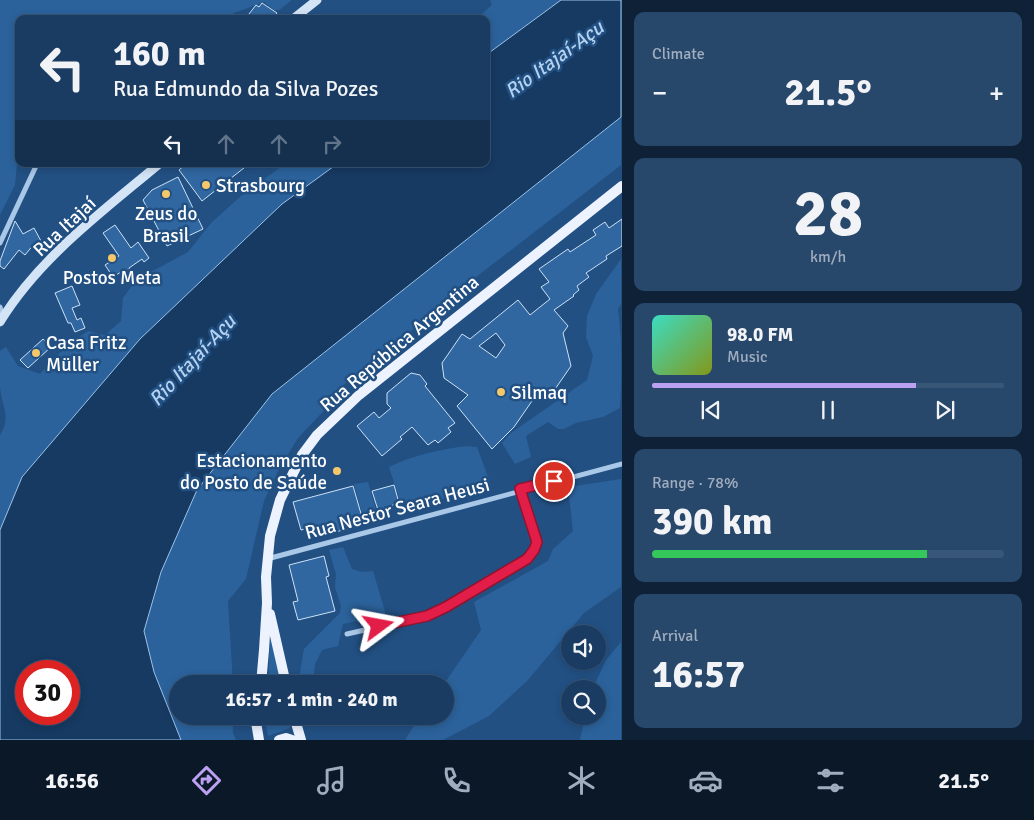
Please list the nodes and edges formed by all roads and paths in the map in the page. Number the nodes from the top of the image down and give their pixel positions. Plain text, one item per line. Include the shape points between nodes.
1 (317, 0) edge
2 (298, 15) edge
3 (35, 167) edge
4 (155, 167) edge
5 (622, 186) edge
6 (0, 243) edge
7 (0, 307) edge
8 (1, 320) edge
9 (622, 464) edge
10 (520, 489) junction
11 (267, 558) junction
12 (267, 603) junction
13 (347, 634) dead end
14 (262, 675) edge
15 (284, 675) edge
16 (256, 725) edge
17 (297, 725) edge
18 (259, 740) edge
19 (279, 740) edge
20 (292, 740) edge
21 (301, 740) edge

1 - 2 main road
3 - 6 street
4 - 8 main road, Rua Itajaí via 76,234 36,275
5 - 11 main road, Rua República Argentina via 366,389 334,418 302,455 286,484 274,518
7 - 8 street
9 - 10 street, Rua Nestor Seara Heusi
10 - 11 street, Rua Nestor Seara Heusi
10 - 13 street via 537,542 527,559 427,616
11 - 12 main road, Rua República Argentina
12 - 14 main road, Rua República Argentina
12 - 15 main road, Rua República Argentina
16 - 18 main road
17 - 21 main road
19 - 20 main road

